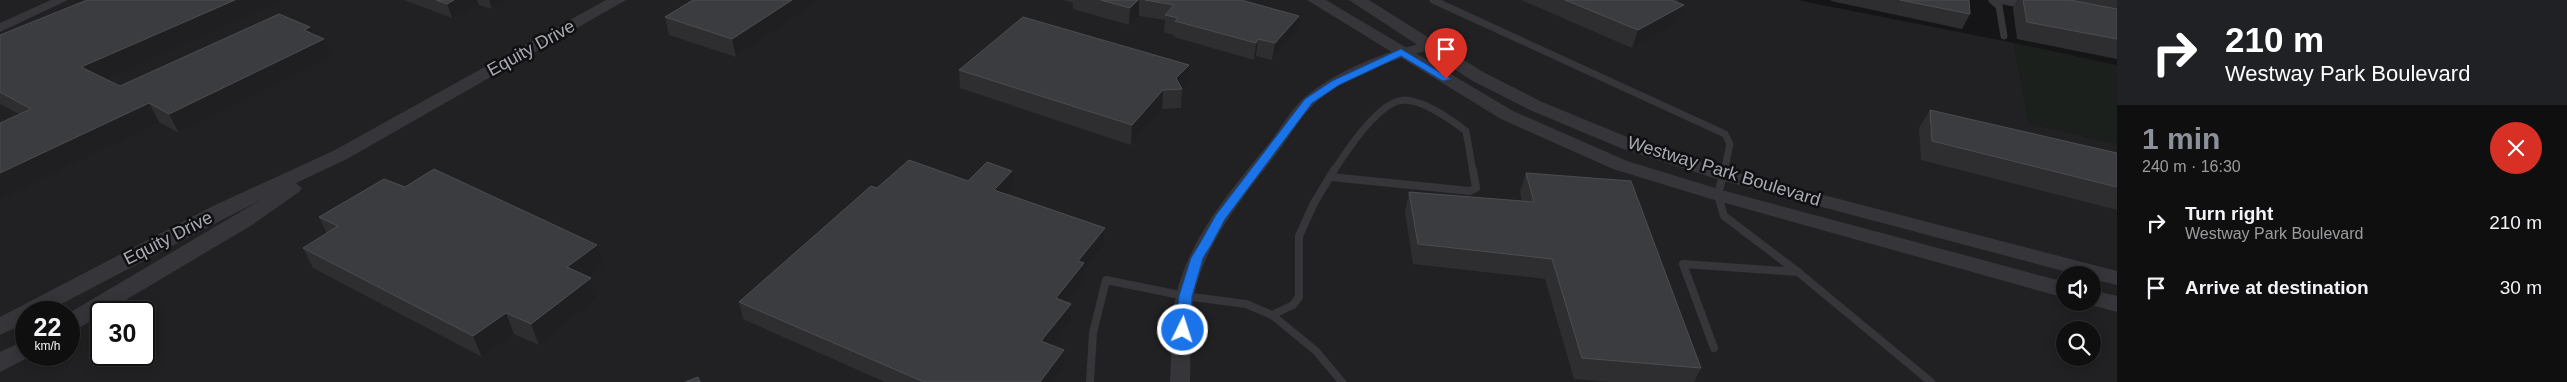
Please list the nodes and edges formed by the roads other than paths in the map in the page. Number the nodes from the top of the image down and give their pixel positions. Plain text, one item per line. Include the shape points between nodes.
1 (62, 0) edge
2 (618, 0) edge
3 (1315, 0) edge
4 (1357, 0) edge
5 (1433, 0) edge
6 (1992, 0) edge
7 (1999, 0) edge
8 (2029, 6) edge
9 (0, 28) edge
10 (2004, 36) dead end
11 (1428, 46) junction
12 (1401, 52) junction
13 (340, 155) junction
14 (1724, 175) junction
15 (1331, 177) junction
16 (1718, 195) junction
17 (1798, 272) junction
18 (2117, 278) edge
19 (2056, 288) edge
20 (1185, 296) junction
21 (2101, 300) edge
22 (2117, 304) edge
23 (1272, 315) junction
24 (80, 317) edge
25 (0, 327) edge
26 (1714, 348) dead end
27 (15, 354) edge
28 (0, 363) edge
29 (1090, 382) edge
30 (1180, 382) edge
31 (1342, 382) edge
32 (1931, 382) edge

1 - 9 street
2 - 13 street, Equity Drive
3 - 12 street, Westway Park Boulevard
4 - 11 street, Westway Park Boulevard
5 - 14 lane via 1725,134 1730,144
6 - 10 lane via 2000,6
7 - 8 lane
11 - 12 street
11 - 14 street, Westway Park Boulevard via 1536,106 1630,144
12 - 16 street, Westway Park Boulevard via 1507,116 1620,165
12 - 20 street via 1335,83 1309,101 1220,217 1197,258
13 - 24 street, Equity Drive via 245,220
13 - 25 street, Equity Drive via 222,210
14 - 16 lane
14 - 18 street, Westway Park Boulevard
15 - 15 lane via 1364,127 1391,103 1402,100 1413,101 1466,131 1476,188 1470,191
15 - 23 lane via 1302,223 1298,238 1299,296 1292,305
16 - 17 lane via 1724,216
16 - 19 street, Westway Park Boulevard
17 - 26 lane via 1684,264
17 - 32 lane
20 - 23 lane via 1246,304
20 - 29 lane via 1106,280 1093,333
20 - 30 street
21 - 22 street
23 - 31 lane via 1316,351
27 - 28 street

